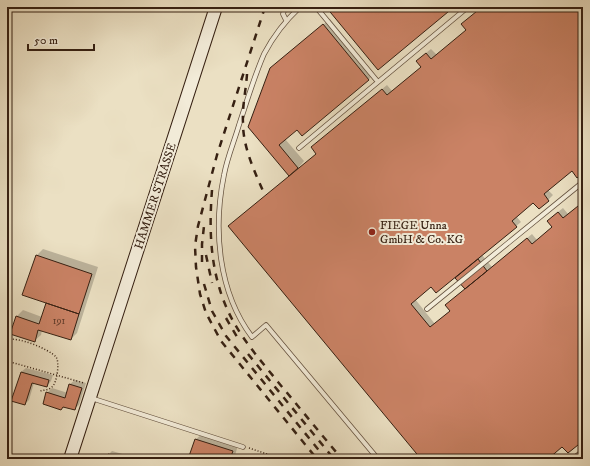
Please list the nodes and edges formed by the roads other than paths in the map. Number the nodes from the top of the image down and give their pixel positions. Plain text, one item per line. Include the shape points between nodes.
1 (216, 7) edge
2 (285, 7) edge
3 (300, 7) edge
4 (316, 7) edge
5 (468, 7) edge
6 (286, 20) junction
7 (378, 82) junction
8 (298, 148) dead end
9 (583, 182) edge
10 (427, 309) dead end
11 (90, 398) junction
12 (243, 447) road end
13 (583, 451) edge
14 (70, 459) edge
15 (378, 459) edge
16 (573, 459) edge

1 - 11 main road, HAMMER STRASSE
2 - 6 lane via 283,14
3 - 6 lane
4 - 7 lane
5 - 7 lane
6 - 15 lane via 264,54 224,173 218,222 224,270 236,310 252,337 266,325
7 - 8 lane
9 - 10 lane
11 - 12 lane
11 - 14 main road, HAMMER STRASSE
13 - 16 lane

